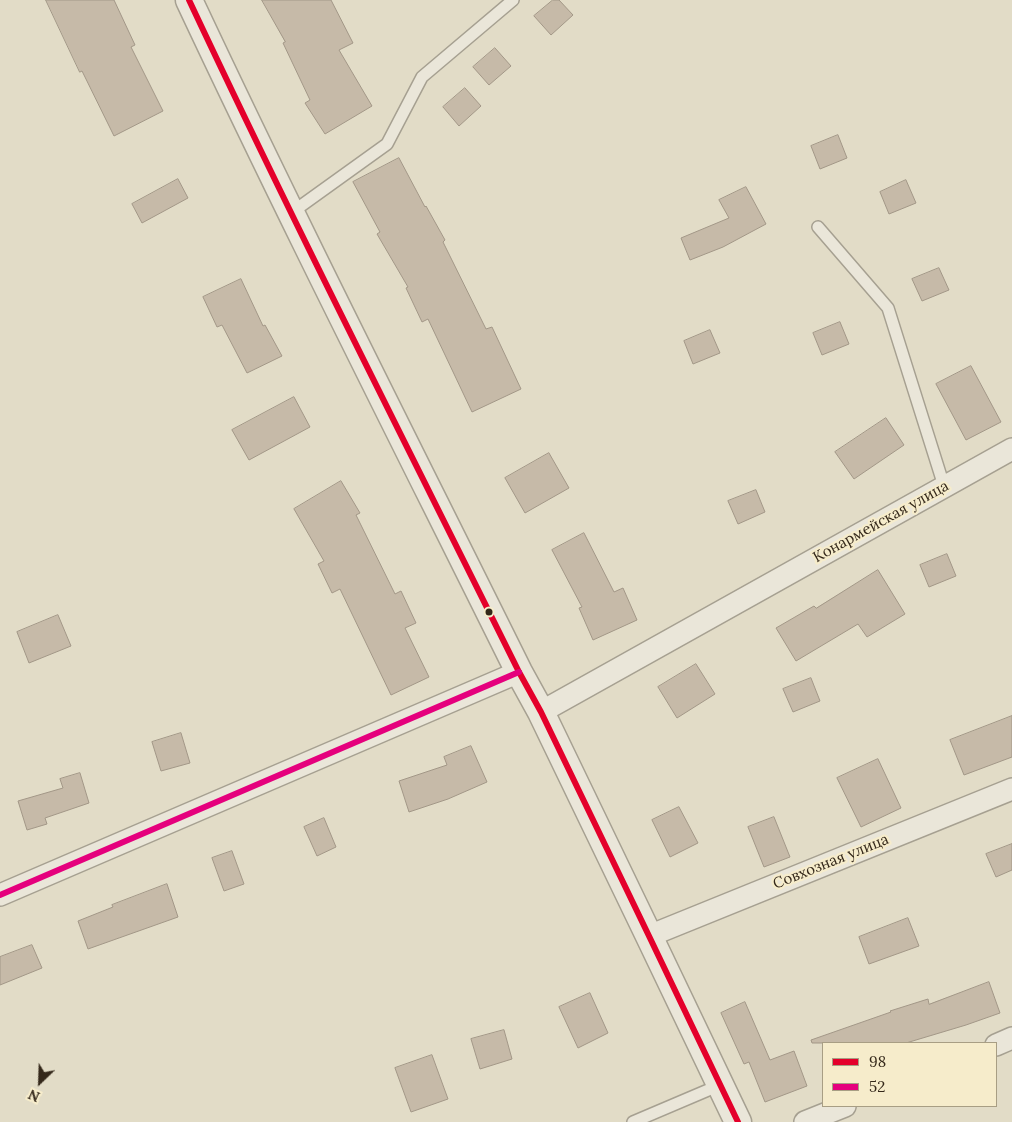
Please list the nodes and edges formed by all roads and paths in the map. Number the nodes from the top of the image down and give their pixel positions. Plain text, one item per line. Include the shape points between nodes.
1 (189, 0) edge
2 (512, 0) edge
3 (291, 213) junction
4 (818, 227) dead end
5 (1012, 449) edge
6 (944, 486) junction
7 (519, 672) junction
8 (540, 712) junction
9 (1012, 789) edge
10 (0, 895) edge
11 (649, 936) junction
12 (1012, 1038) edge
13 (997, 1045) edge
14 (720, 1085) junction
15 (842, 1107) edge
16 (633, 1122) edge
17 (738, 1122) edge
18 (805, 1122) edge

1 - 3 street
2 - 3 lane via 422,77 388,144
3 - 7 street
4 - 6 lane via 888,308
5 - 6 street, Конармейская улица
6 - 8 street, Конармейская улица
7 - 8 street
7 - 10 street
8 - 11 street
9 - 11 street, Совхозная улица
11 - 14 street
12 - 13 street
14 - 16 lane
14 - 17 street
15 - 18 street

